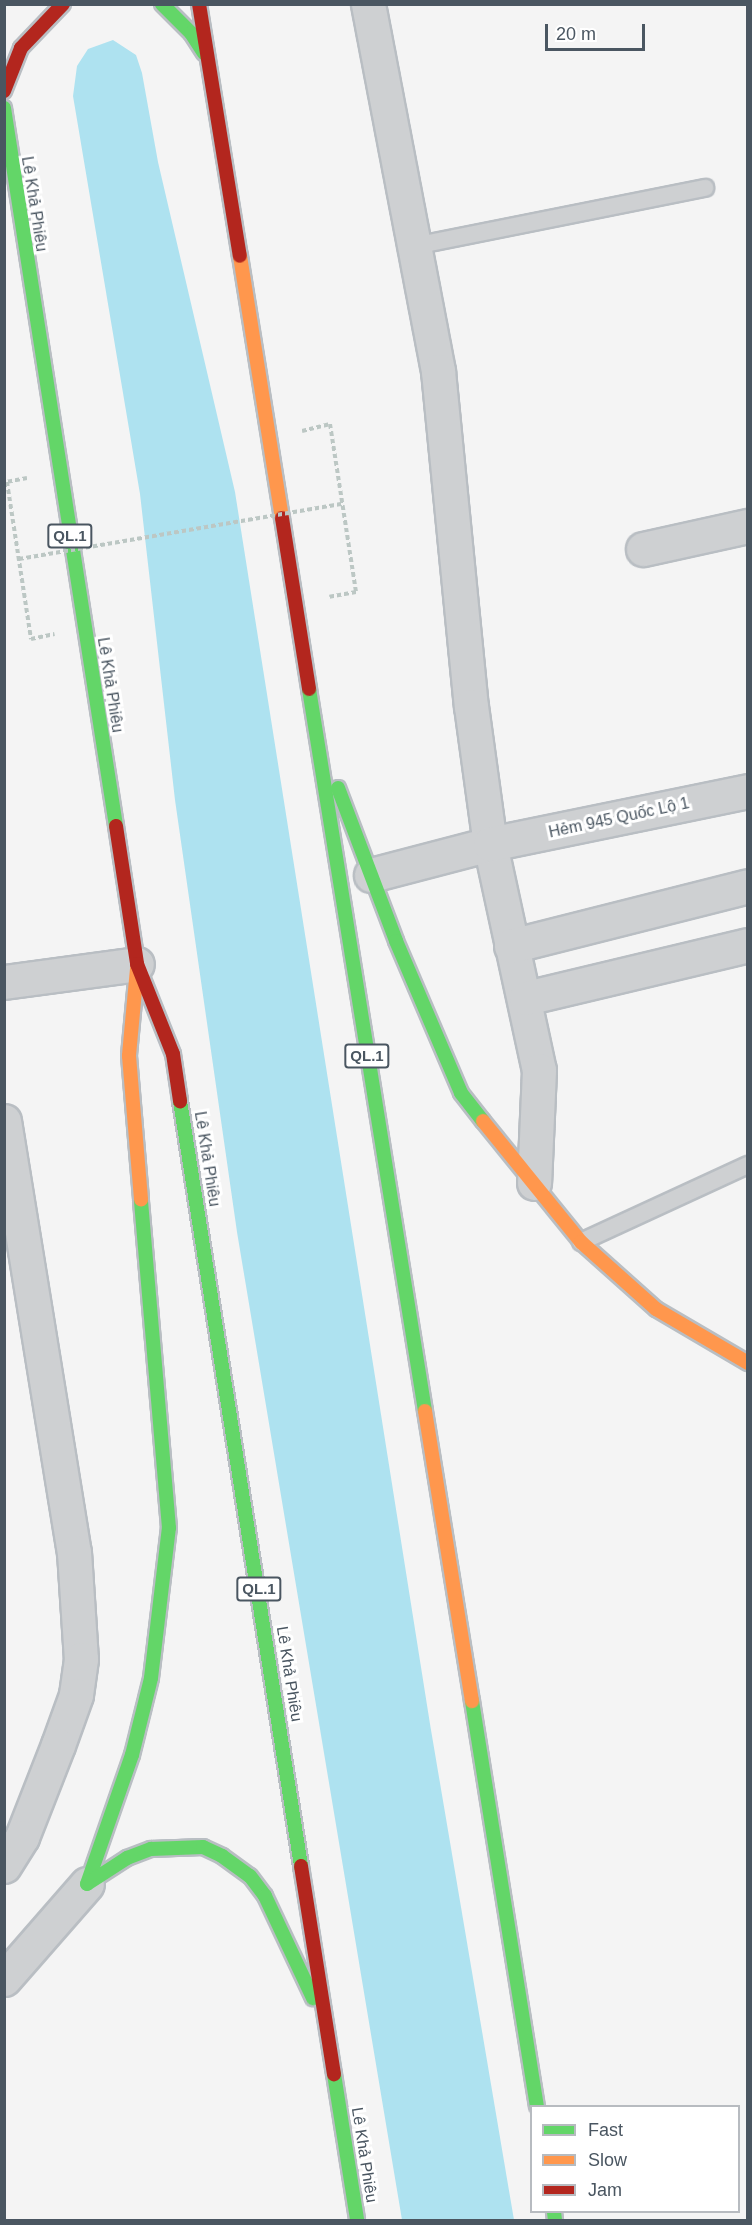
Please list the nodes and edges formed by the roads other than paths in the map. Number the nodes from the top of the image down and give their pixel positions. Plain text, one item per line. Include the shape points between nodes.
1 (63, 4) edge
2 (162, 4) edge
3 (199, 4) edge
4 (368, 4) edge
5 (209, 60) junction
6 (4, 91) edge
7 (4, 108) edge
8 (9, 182) edge
9 (705, 188) dead end
10 (414, 246) junction
11 (747, 526) edge
12 (643, 549) dead end
13 (313, 724) junction
14 (747, 791) edge
15 (490, 844) junction
16 (371, 875) junction
17 (747, 886) edge
18 (747, 945) edge
19 (511, 946) junction
20 (137, 964) junction
21 (4, 982) edge
22 (526, 998) junction
23 (4, 1121) edge
24 (747, 1165) edge
25 (534, 1183) junction
26 (581, 1242) junction
27 (747, 1363) edge
28 (8, 1856) edge
29 (87, 1884) junction
30 (4, 1979) edge
31 (329, 2035) junction
32 (537, 2105) edge
33 (357, 2220) edge

1 - 6 highway via 26,40
2 - 5 highway via 191,33
3 - 5 highway, QL.1
4 - 10 street
5 - 13 highway, QL.1
7 - 8 highway, Lê Khả Phiêu / QL.1
8 - 20 highway, Lê Khả Phiêu / QL.1 via 60,472
9 - 10 lane
10 - 15 street via 438,371 471,706
11 - 12 street
13 - 16 highway
13 - 32 highway, QL.1
14 - 15 street, Hẻm 945 Quốc Lộ 1
15 - 16 street, Hẻm 945 Quốc Lộ 1
15 - 19 street
16 - 25 highway via 461,1093
17 - 19 street
18 - 22 street
19 - 22 street
20 - 21 street
20 - 29 highway via 129,1056 169,1528 151,1678 132,1755
20 - 31 highway, Lê Khả Phiêu / QL.1 via 173,1054
22 - 25 street via 539,1070
23 - 28 street via 74,1552 81,1659 76,1695
24 - 26 lane
25 - 26 highway
26 - 27 highway via 656,1309
29 - 30 street
29 - 31 highway via 127,1858 151,1848 203,1848 237,1865 265,1896
31 - 33 highway, Lê Khả Phiêu / QL.1

